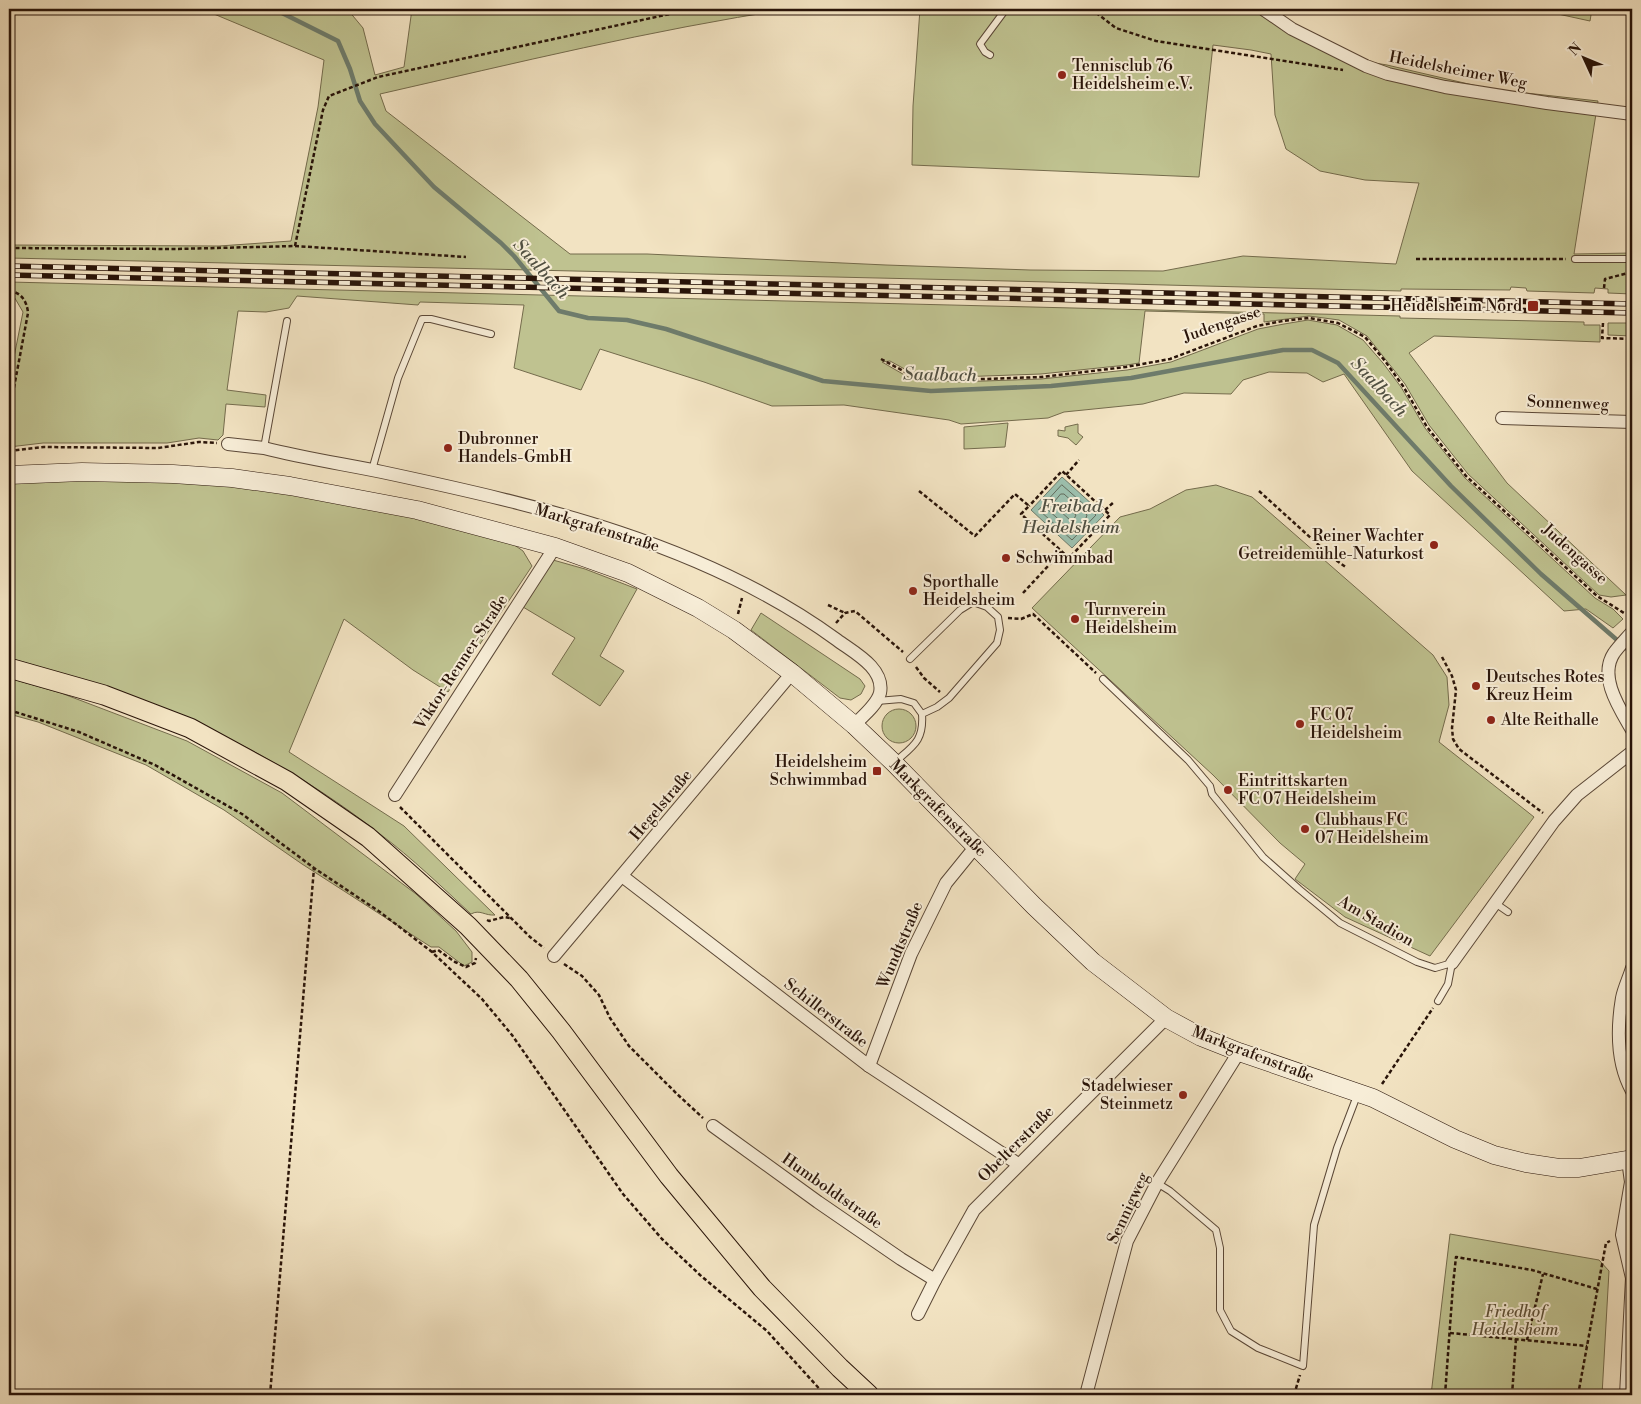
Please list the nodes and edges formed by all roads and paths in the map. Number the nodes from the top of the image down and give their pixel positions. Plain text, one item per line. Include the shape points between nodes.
1 (693, 9) edge
2 (1006, 9) edge
3 (1091, 9) edge
4 (1263, 9) edge
5 (990, 55) dead end
6 (1366, 66) junction
7 (1632, 114) edge
8 (295, 246) junction
9 (9, 248) edge
10 (466, 257) dead end
11 (1575, 258) joint
12 (1416, 259) dead end
13 (1632, 259) edge
14 (1632, 272) edge
15 (1604, 288) dead end
16 (9, 292) edge
17 (287, 322) dead end
18 (1603, 323) dead end
19 (491, 334) dead end
20 (1632, 339) edge
21 (881, 359) dead end
22 (9, 414) edge
23 (1502, 418) dead end
24 (1632, 422) edge
25 (228, 444) joint
26 (264, 448) junction
27 (9, 450) edge
28 (1079, 460) dead end
29 (372, 470) junction
30 (9, 475) edge
31 (1066, 475) junction
32 (919, 491) dead end
33 (1259, 492) dead end
34 (1114, 502) dead end
35 (1029, 506) junction
36 (1106, 510) junction
37 (555, 547) junction
38 (1062, 551) junction
39 (1347, 568) dead end
40 (745, 584) junction
41 (1023, 593) dead end
42 (828, 605) dead end
43 (1632, 612) edge
44 (845, 613) junction
45 (998, 617) junction
46 (734, 630) junction
47 (827, 633) junction
48 (1632, 633) edge
49 (1442, 658) dead end
50 (910, 659) junction
51 (9, 668) edge
52 (792, 673) junction
53 (1103, 679) joint
54 (948, 698) junction
55 (876, 702) junction
56 (9, 710) edge
57 (922, 714) junction
58 (854, 725) junction
59 (1632, 730) edge
60 (1632, 752) edge
61 (894, 763) junction
62 (395, 795) joint
63 (1554, 822) junction
64 (976, 846) junction
65 (314, 868) junction
66 (622, 876) junction
67 (1495, 903) junction
68 (1508, 912) dead end
69 (554, 956) junction
70 (1452, 963) junction
71 (1632, 968) edge
72 (1438, 1001) joint
73 (1166, 1018) junction
74 (1239, 1052) junction
75 (869, 1066) junction
76 (1632, 1091) edge
77 (1366, 1095) junction
78 (713, 1126) joint
79 (1630, 1160) edge
80 (1018, 1164) junction
81 (1157, 1183) junction
82 (1606, 1243) dead end
83 (1543, 1274) junction
84 (934, 1280) junction
85 (1597, 1289) junction
86 (918, 1314) dead end
87 (1450, 1333) junction
88 (1516, 1339) junction
89 (1528, 1340) junction
90 (1587, 1346) junction
91 (1303, 1366) junction
92 (1629, 1372) edge
93 (1445, 1394) edge
94 (270, 1395) edge
95 (825, 1395) edge
96 (869, 1395) edge
97 (1086, 1395) edge
98 (1294, 1395) edge
99 (1477, 1395) edge
100 (1512, 1395) edge
101 (1578, 1395) edge
102 (1626, 1395) edge

1 - 8 path via 388,75 330,96 323,110
2 - 5 lane via 980,44
3 - 6 path via 1116,28 1156,41 1348,71
4 - 6 street, Heidelsheimer Weg via 1292,29
6 - 7 street, Heidelsheimer Weg via 1445,87
8 - 9 path
8 - 10 path
11 - 12 path
11 - 13 lane
14 - 15 path via 1605,279
16 - 22 path via 25,300 28,313
17 - 26 lane
18 - 20 path via 1602,338
19 - 29 lane via 431,318 422,319 398,378
21 - 43 path, Judengasse via 909,374 956,380 1041,377 1170,359 1257,326 1308,318 1338,323 1365,338 1380,355 1427,427 1466,476 1597,596 1624,613
23 - 24 street, Sonnenweg
25 - 26 street, Markgrafenstraße
25 - 27 path via 198,442 158,448 44,447
26 - 29 street, Markgrafenstraße
28 - 31 path
29 - 40 street, Markgrafenstraße via 486,495 602,527 653,543
30 - 37 street, Markgrafenstraße via 82,472 232,478 317,490 417,510
31 - 35 path via 1062,471
31 - 36 path
32 - 35 path via 975,536 1015,494
33 - 39 path
34 - 36 path
35 - 38 path via 1021,514
36 - 38 path via 1110,515 1070,558
37 - 46 street, Markgrafenstraße via 628,573
37 - 62 street, Viktor-Renner-Straße
38 - 41 path
40 - 46 path
40 - 47 street, Markgrafenstraße
42 - 44 path
44 - 47 path
44 - 50 path via 855,611
45 - 50 lane via 987,607 972,602
45 - 53 path via 1021,619 1033,614
45 - 54 lane via 997,643
46 - 52 street, Markgrafenstraße
47 - 55 street, Markgrafenstraße via 876,672 880,692
48 - 59 street via 1610,661 1615,700
49 - 63 path via 1456,690 1452,728 1453,739 1459,749
50 - 54 path via 924,678
51 - 96 main road via 104,695 190,728 287,781 368,837 468,926 519,979 669,1176 756,1280
52 - 58 street, Markgrafenstraße
52 - 66 street, Hegelstraße
53 - 70 lane, Am Stadion via 1188,760 1263,857 1340,923 1416,962 1435,968
54 - 57 lane via 937,708
55 - 57 lane via 901,699 914,703
55 - 58 street
56 - 65 path via 79,732 155,765 242,814
57 - 61 lane via 923,727 918,742
58 - 61 street, Markgrafenstraße
60 - 63 street via 1577,796
61 - 64 street, Markgrafenstraße
62 - 69 path via 394,801 530,937
63 - 67 street
64 - 73 street, Markgrafenstraße via 1093,962
64 - 75 street, Wundtstraße via 941,892 911,954
65 - 94 path
65 - 95 path via 425,946 482,999 512,1035 623,1194 662,1239 767,1331
66 - 69 street, Hegelstraße
66 - 75 street, Schillerstraße
67 - 68 lane
67 - 70 street
69 - 78 path via 582,976 599,995 629,1046
70 - 72 lane via 1448,984
71 - 76 street via 1622,997 1619,1045
72 - 77 path via 1384,1080
73 - 74 street, Markgrafenstraße
73 - 80 street, Obelterstraße
74 - 77 street, Markgrafenstraße
74 - 81 street, Sennigweg
75 - 80 street, Schillerstraße
77 - 79 street, Markgrafenstraße via 1455,1139 1494,1155 1526,1163 1579,1168
77 - 91 lane via 1337,1148 1314,1225
78 - 84 street, Humboldtstraße
79 - 92 street via 1631,1182 1622,1235 1632,1278
80 - 84 street, Obelterstraße via 974,1210
81 - 91 lane via 1216,1230 1220,1248 1220,1310 1231,1331 1258,1348
81 - 97 street, Sennigweg via 1127,1241
82 - 85 path
83 - 85 path
83 - 87 path via 1456,1257
83 - 89 path
84 - 86 street, Obelterstraße
85 - 90 path
87 - 88 path
87 - 93 path
88 - 89 path
88 - 100 path
89 - 90 path
90 - 101 path
91 - 98 path
92 - 102 street
93 - 99 path

